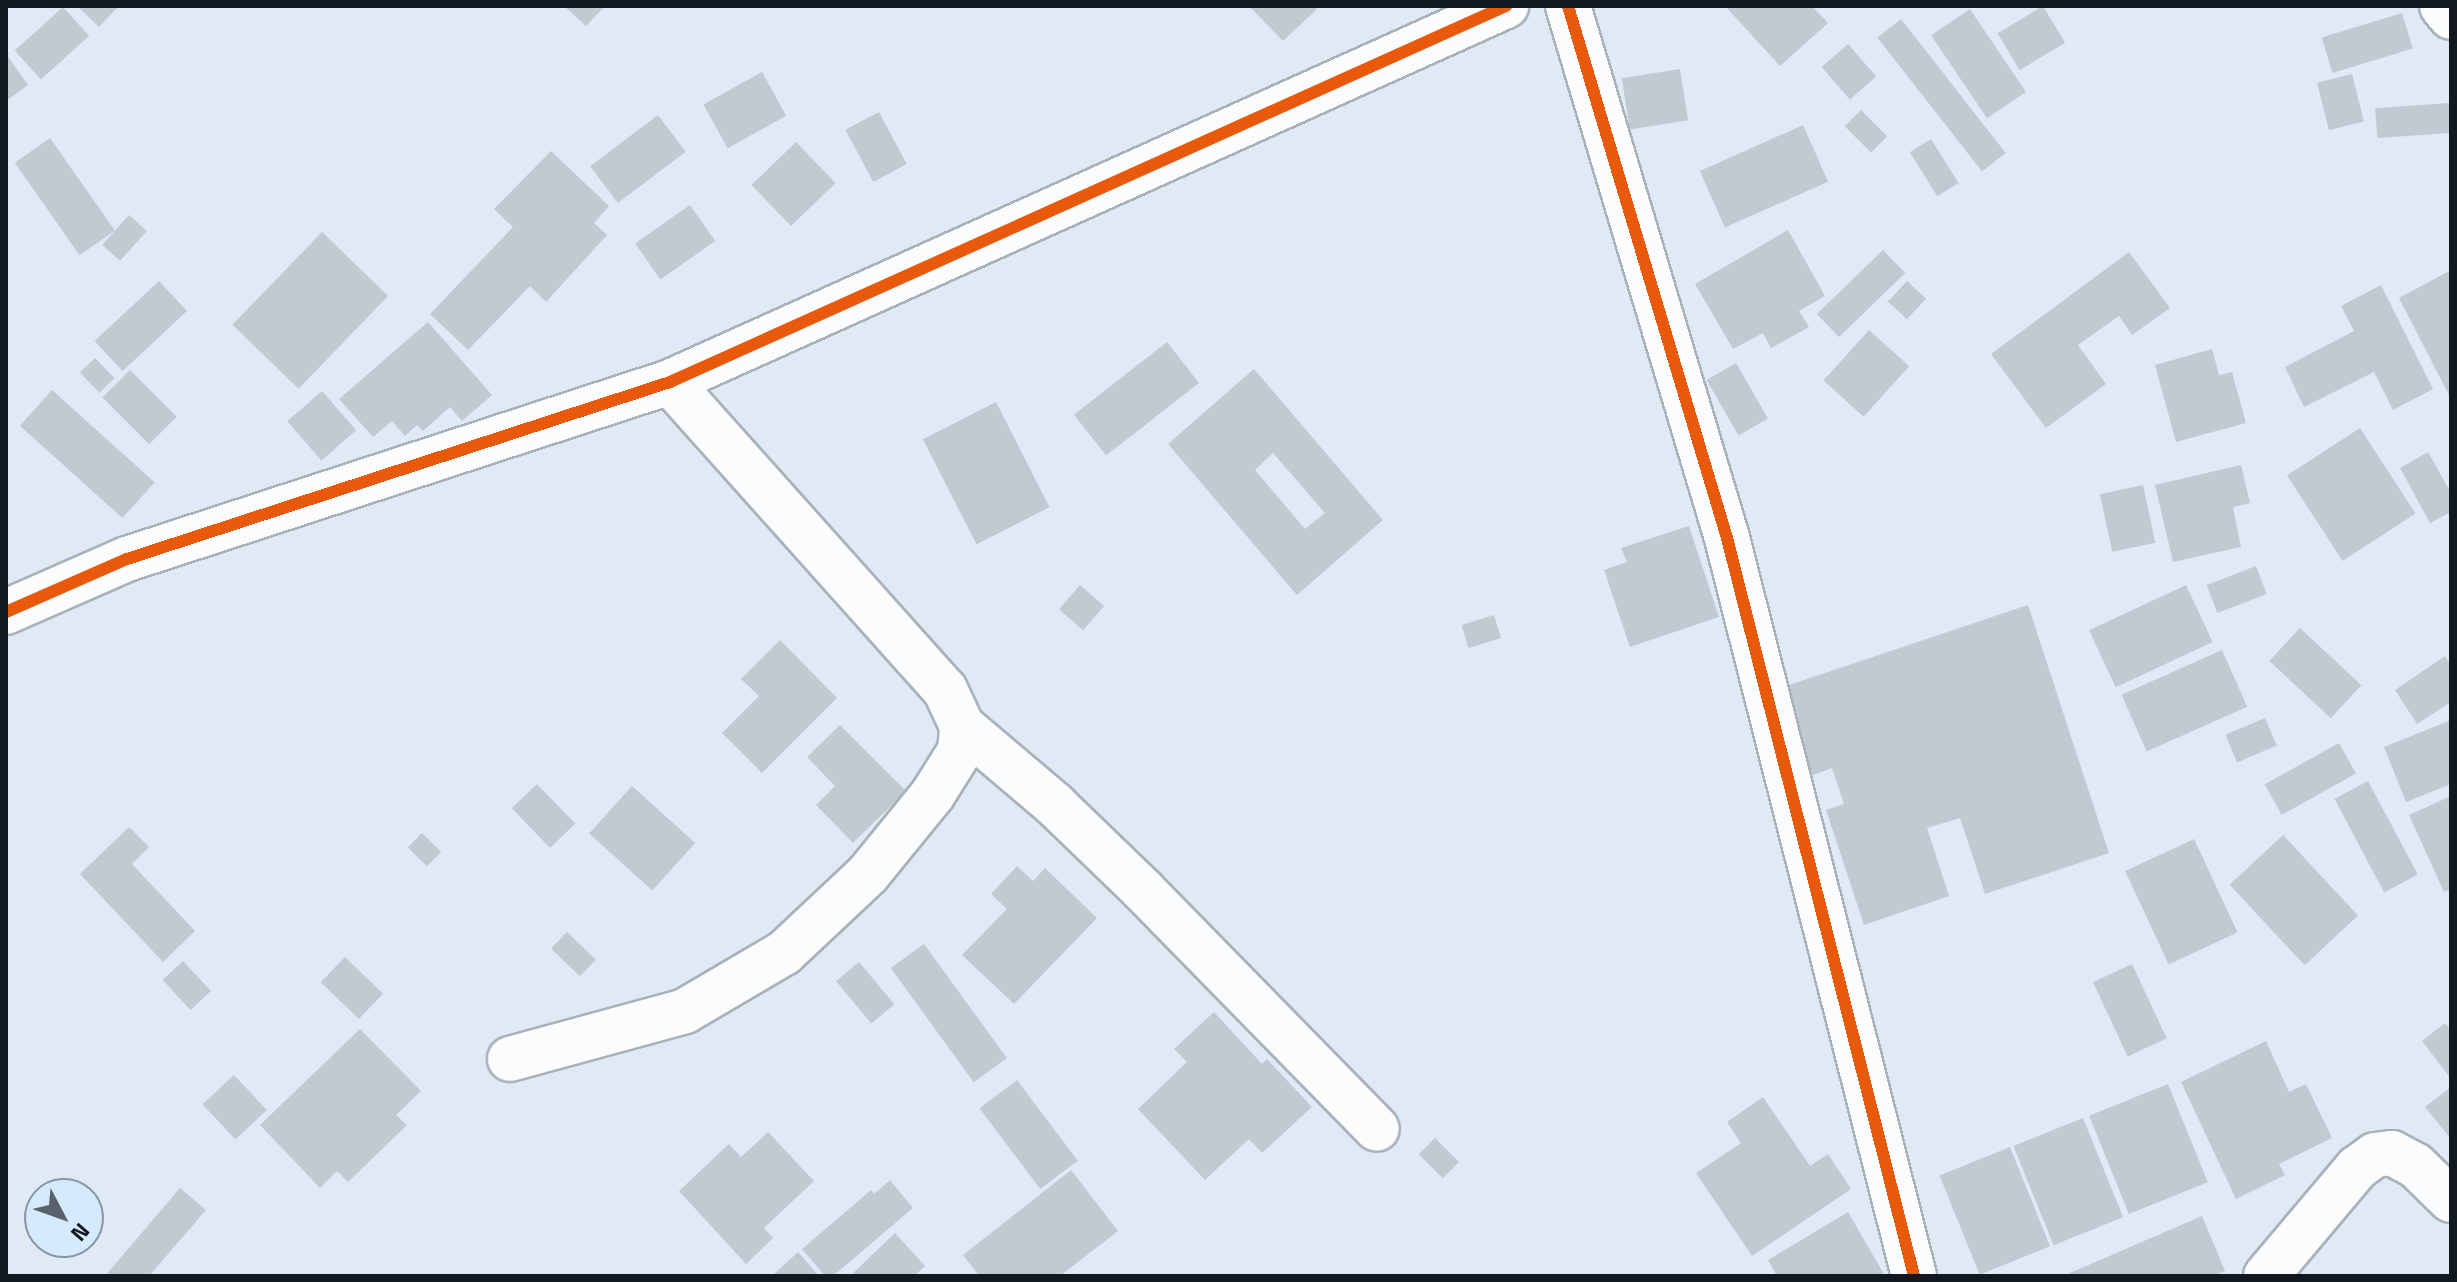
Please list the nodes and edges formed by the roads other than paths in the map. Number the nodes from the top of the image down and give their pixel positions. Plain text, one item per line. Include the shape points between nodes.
1 (1506, 6) edge
2 (1568, 6) edge
3 (2442, 6) edge
4 (2451, 17) edge
5 (670, 382) junction
6 (6, 612) edge
7 (962, 726) junction
8 (510, 1059) dead end
9 (1377, 1129) dead end
10 (2451, 1200) edge
11 (1914, 1276) edge
12 (2266, 1276) edge

1 - 5 street
2 - 11 street via 1727,538
3 - 4 street
5 - 6 street via 127,559
5 - 7 street via 945,690
7 - 8 street via 960,751 933,794 868,874 784,953 685,1011
7 - 9 street via 1143,890
10 - 12 street via 2415,1165 2392,1153 2375,1155 2357,1168

